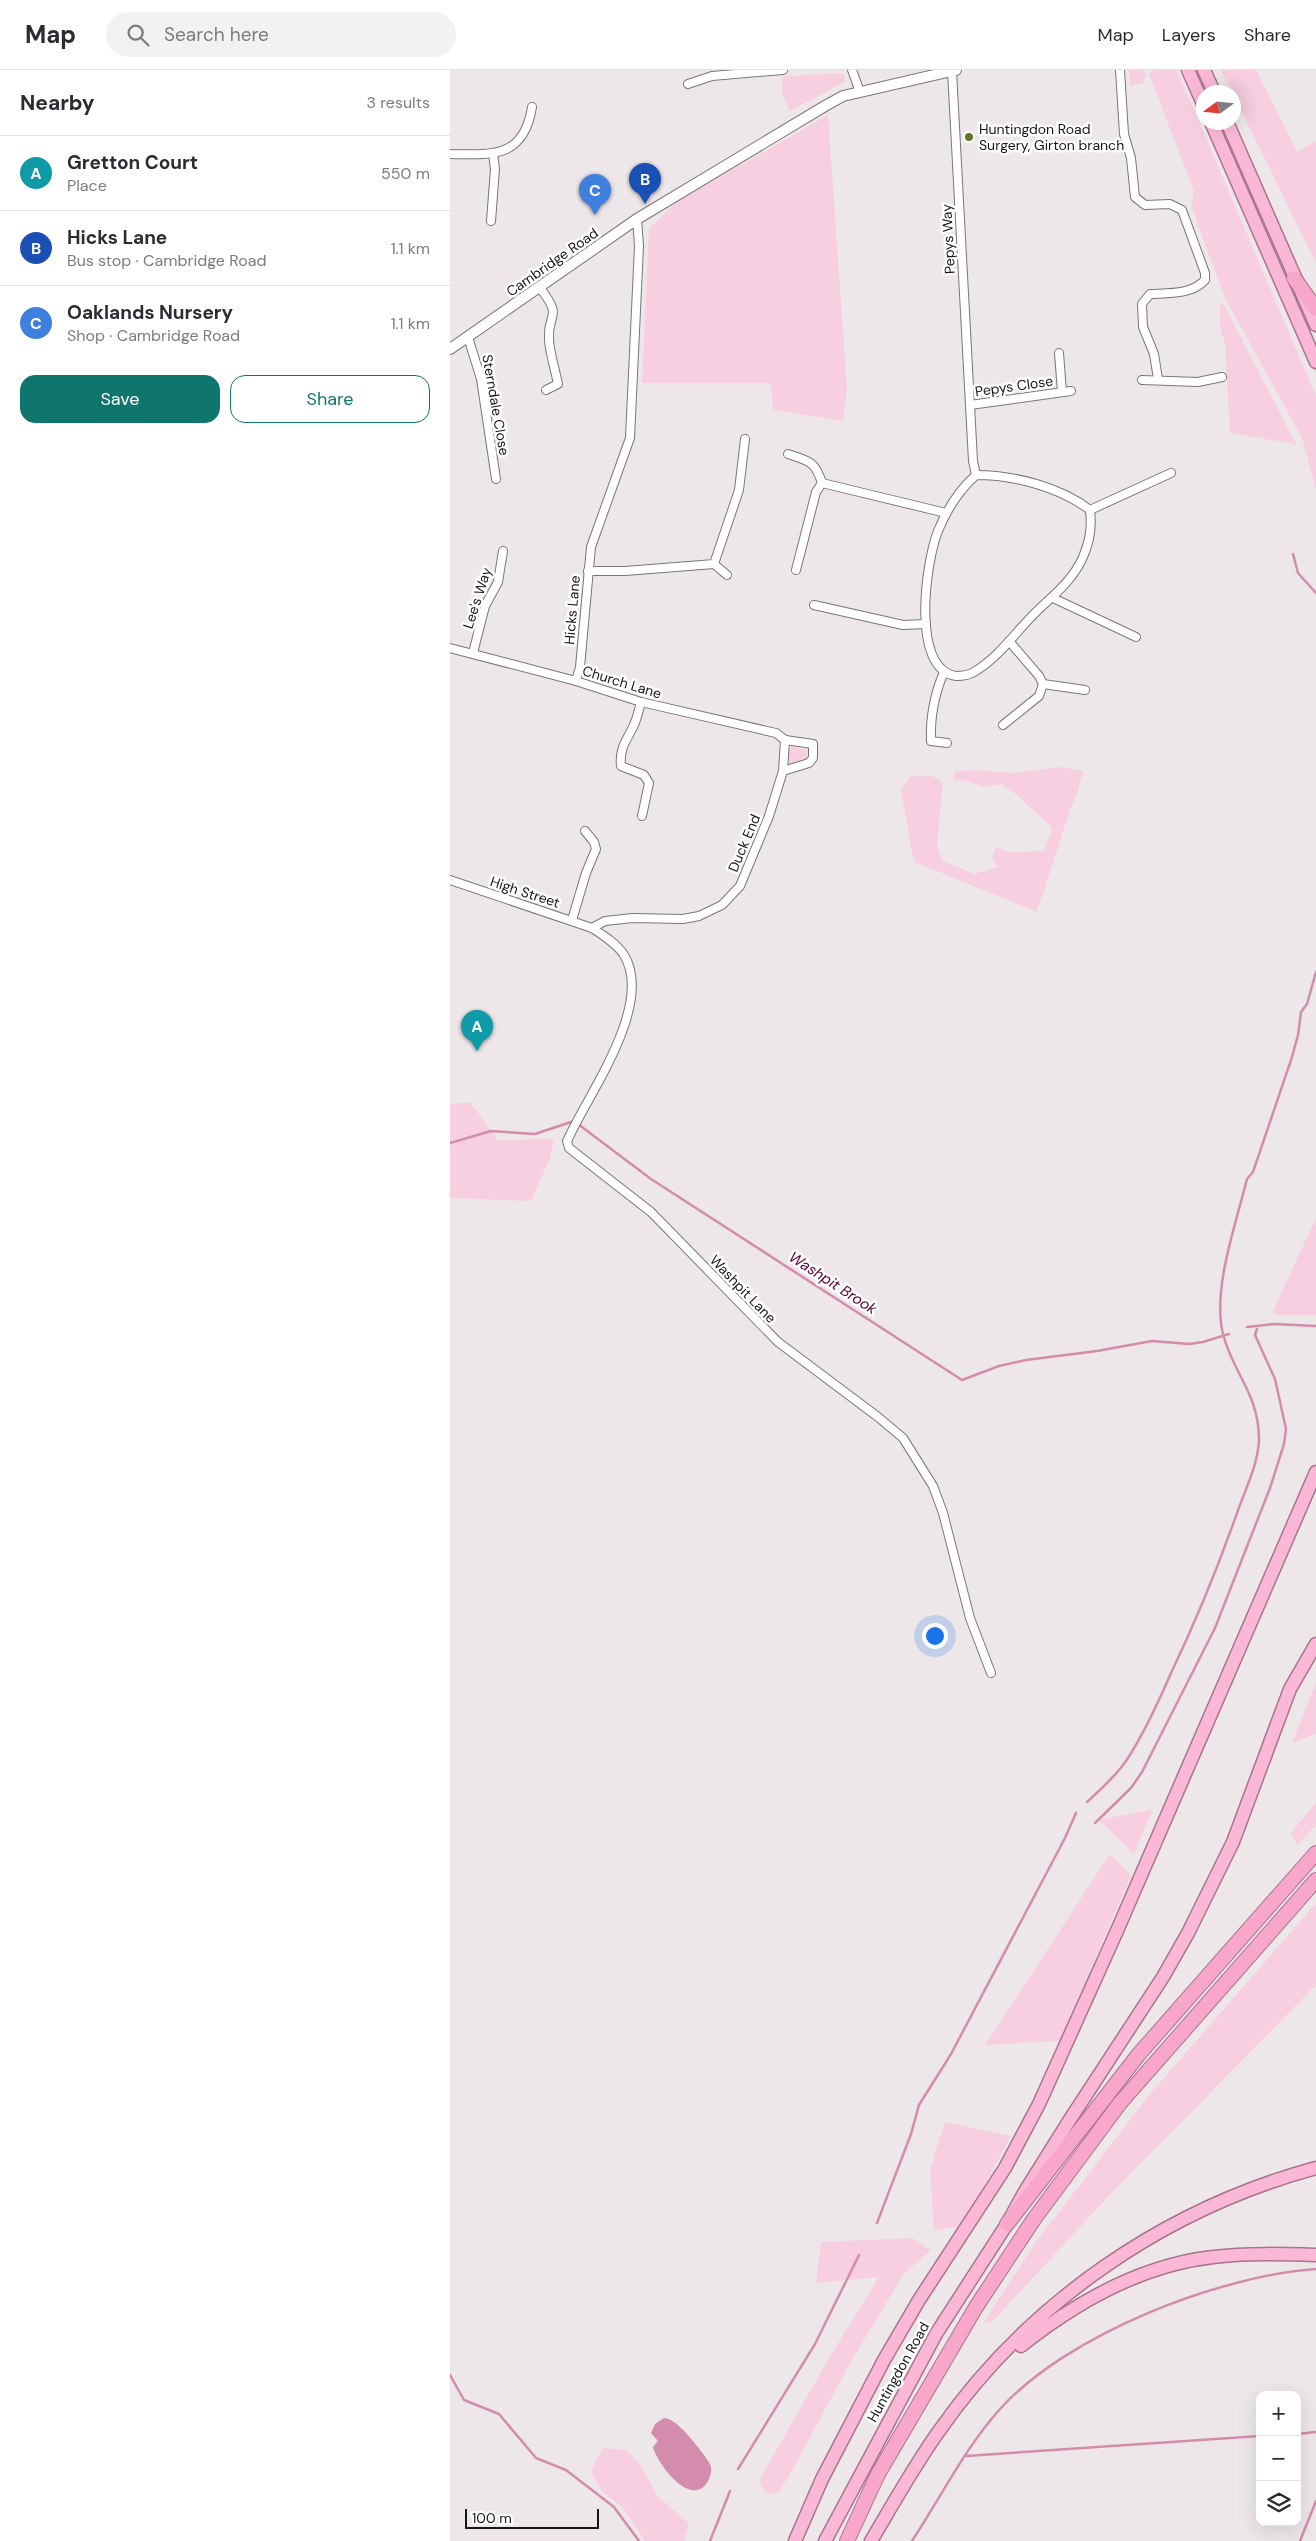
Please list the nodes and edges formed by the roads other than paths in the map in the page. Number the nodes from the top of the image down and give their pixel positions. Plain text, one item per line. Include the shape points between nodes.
1 (783, 70) edge
2 (852, 70) edge
3 (1120, 70) edge
4 (1188, 70) edge
5 (1204, 70) edge
6 (954, 71) edge
7 (688, 84) dead end
8 (1211, 85) edge
9 (1196, 88) edge
10 (860, 92) junction
11 (532, 107) dead end
12 (1214, 130) edge
13 (1230, 130) edge
14 (450, 154) edge
15 (493, 154) junction
16 (637, 219) junction
17 (491, 221) dead end
18 (1294, 278) junction
19 (540, 288) junction
20 (1316, 309) edge
21 (1316, 325) edge
22 (468, 337) junction
23 (450, 349) edge
24 (1059, 352) dead end
25 (1316, 362) edge
26 (1222, 377) dead end
27 (1158, 379) junction
28 (1142, 380) dead end
29 (546, 390) dead end
30 (1071, 391) dead end
31 (1062, 392) junction
32 (970, 405) junction
33 (745, 440) dead end
34 (788, 454) dead end
35 (1171, 473) dead end
36 (976, 475) junction
37 (496, 478) dead end
38 (822, 484) junction
39 (1090, 510) junction
40 (946, 513) junction
41 (503, 551) dead end
42 (714, 564) junction
43 (796, 570) dead end
44 (588, 571) junction
45 (727, 575) dead end
46 (1053, 598) junction
47 (814, 605) dead end
48 (926, 624) junction
49 (1136, 637) dead end
50 (1009, 642) junction
51 (450, 648) edge
52 (473, 653) junction
53 (944, 672) junction
54 (576, 681) junction
55 (1043, 684) junction
56 (1086, 690) dead end
57 (641, 702) junction
58 (1003, 725) dead end
59 (785, 740) junction
60 (947, 743) dead end
61 (783, 772) junction
62 (642, 816) dead end
63 (585, 831) dead end
64 (450, 880) edge
65 (572, 920) junction
66 (592, 928) junction
67 (1316, 1472) edge
68 (1316, 1644) edge
69 (991, 1673) dead end
70 (1316, 1853) edge
71 (1316, 1880) edge
72 (1316, 2168) edge
73 (1007, 2224) junction
74 (1316, 2254) edge
75 (972, 2390) junction
76 (795, 2541) edge
77 (826, 2541) edge
78 (847, 2541) edge
79 (871, 2541) edge

1 - 7 street via 712,76
2 - 10 street
3 - 27 street via 1124,134 1131,158 1135,198 1145,205 1170,204 1182,210 1205,273 1205,280 1199,286 1180,293 1150,294 1142,304 1143,327 1154,354
4 - 9 highway
5 - 8 highway
6 - 10 street, Cambridge Road
6 - 32 street, Pepys Way
10 - 16 street, Cambridge Road via 824,106
11 - 15 street via 521,139 504,151
12 - 25 highway
13 - 18 highway
14 - 15 street
15 - 17 street
16 - 19 street, Cambridge Road
16 - 44 street, Hicks Lane via 639,246 630,438 591,547
18 - 20 highway
18 - 21 highway
19 - 22 street, Cambridge Road
19 - 29 street via 552,304 554,314 549,335 558,384
22 - 23 street, Cambridge Road
22 - 37 street, Sterndale Close via 481,379
24 - 31 street, Pepys Close
26 - 27 street via 1198,382
27 - 28 street
30 - 31 street, Pepys Close
31 - 32 street, Pepys Close
32 - 36 street, Pepys Way
33 - 42 street via 738,490
34 - 38 street via 810,461 817,469
35 - 39 street
36 - 39 street via 992,475 1047,488 1073,496
36 - 40 street via 961,489
38 - 40 street
38 - 43 street via 816,492
39 - 46 street via 1092,532 1083,558
40 - 48 street via 930,559 924,603
41 - 52 street, Lee's Way via 498,582 485,606
42 - 44 street
42 - 45 street
44 - 54 street, Hicks Lane
46 - 49 street
46 - 50 street
47 - 48 street via 902,625
48 - 53 street via 934,658
50 - 53 street via 974,672 956,676
50 - 55 street
51 - 52 street, Church Lane
52 - 54 street, Church Lane
53 - 60 street via 932,709 931,741
54 - 57 street, Church Lane
55 - 56 street
55 - 58 street via 1039,696
57 - 59 street, Church Lane via 776,733
57 - 62 street via 620,756 622,766 644,775 649,783
59 - 61 street, Duck End
59 - 61 street, Church Lane via 813,744 813,758 809,763
61 - 66 street, Duck End via 740,886 722,905 699,916 683,919 633,918 605,921
63 - 65 street via 596,849
64 - 65 street, High Street
65 - 66 street, High Street
66 - 69 street, Washpit Lane via 624,956 631,999 618,1044 567,1141 574,1154 651,1212 778,1342 903,1438 933,1486 970,1618
67 - 76 highway via 1039,2104 1005,2168 884,2360 822,2479
68 - 73 highway, Huntingdon Road via 1290,1689 1233,1842 1188,1932
70 - 73 highway via 1139,2054
71 - 78 highway via 1120,2103 1034,2218 976,2307 878,2474
72 - 75 highway via 1213,2204 1135,2245 1045,2314
73 - 77 highway, Huntingdon Road via 936,2334
74 - 75 highway via 1211,2257 1138,2277 1104,2291 1040,2331
75 - 79 highway via 939,2431

